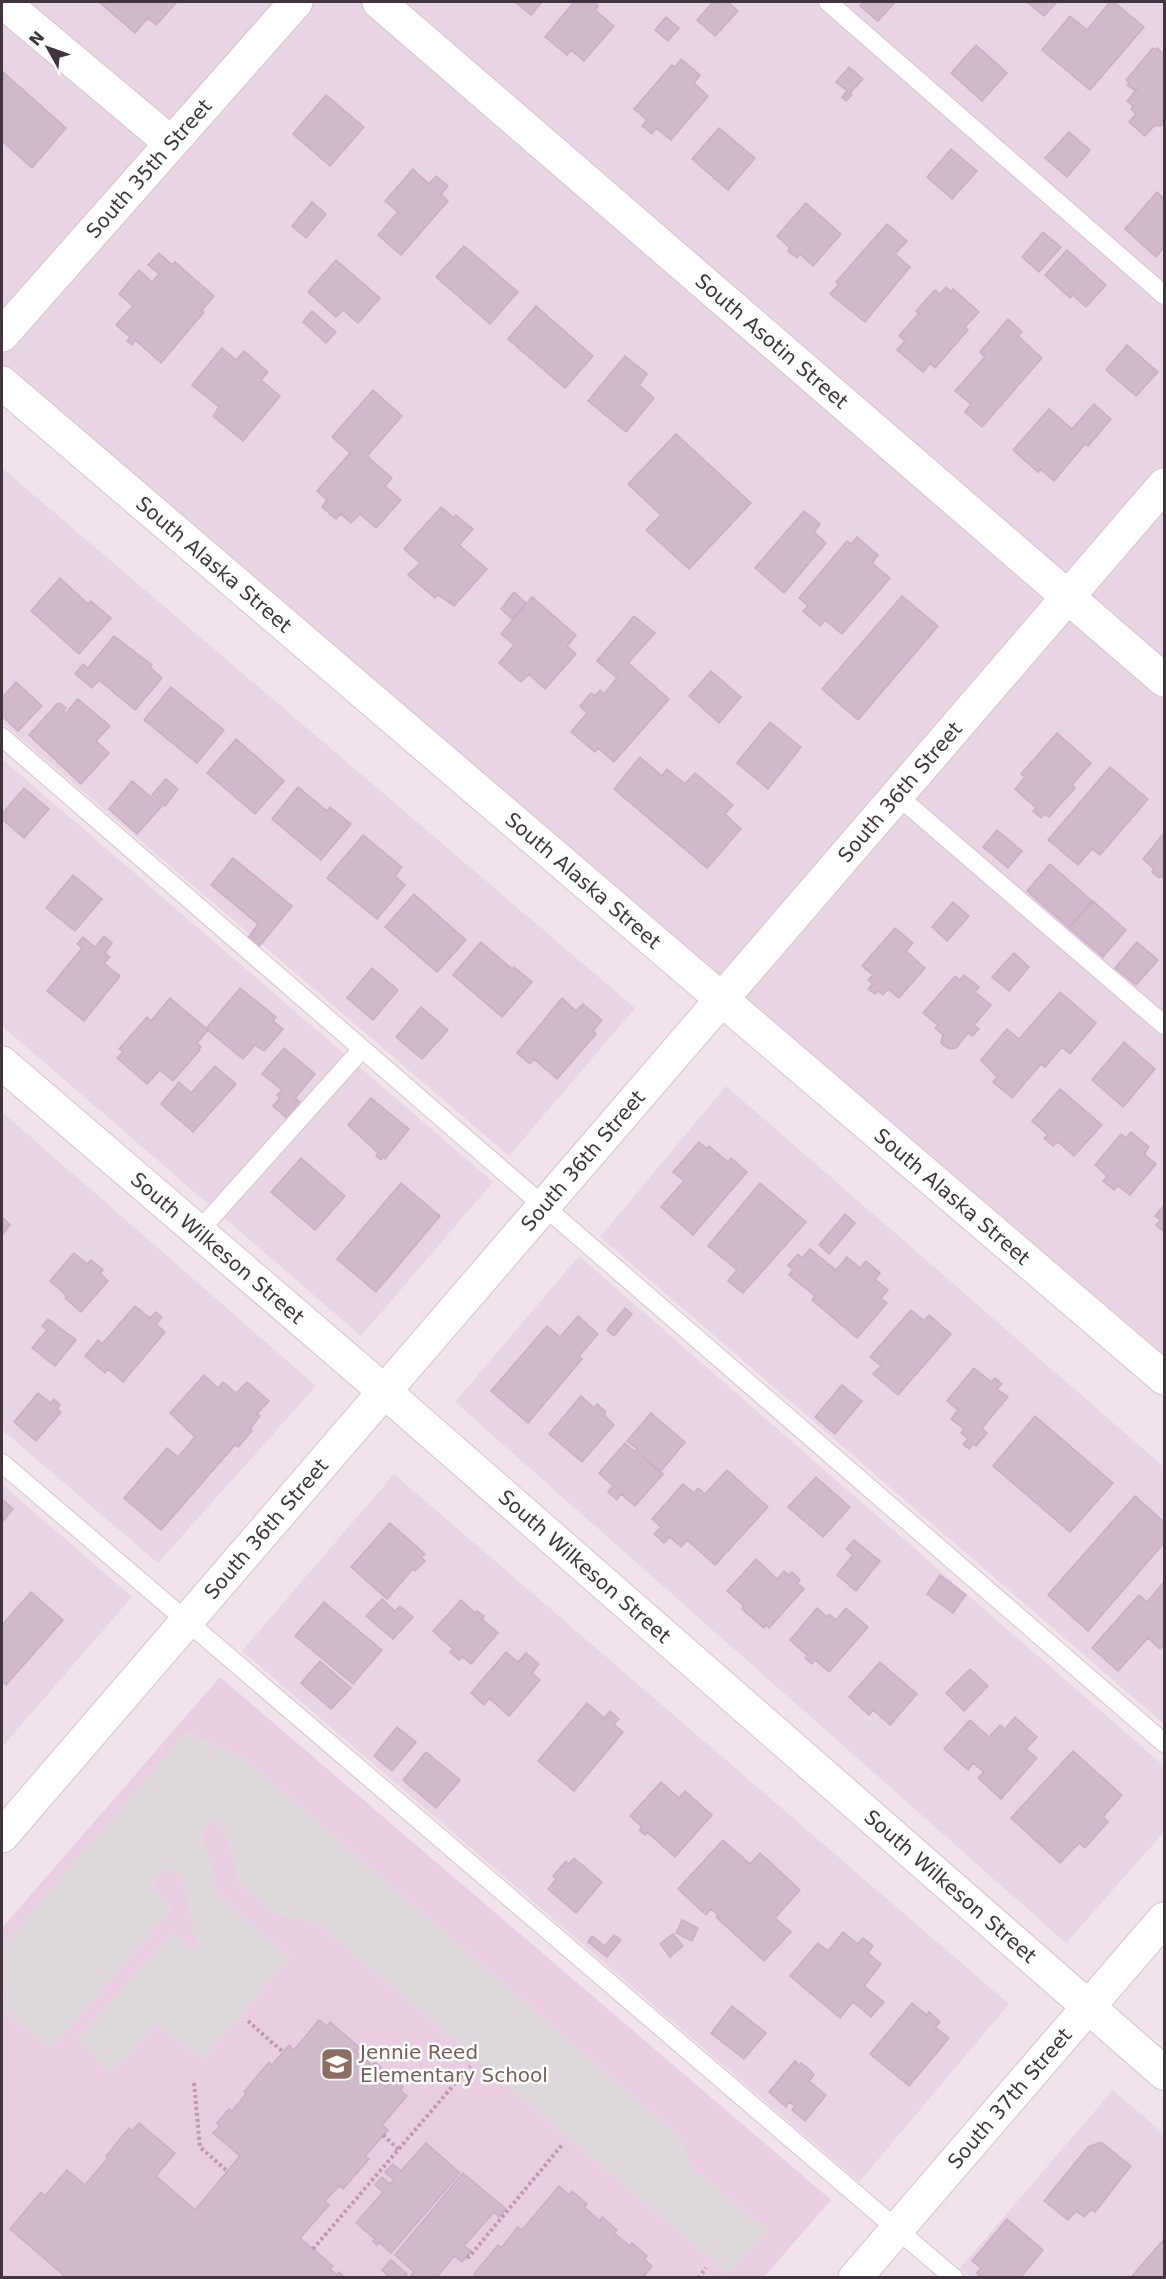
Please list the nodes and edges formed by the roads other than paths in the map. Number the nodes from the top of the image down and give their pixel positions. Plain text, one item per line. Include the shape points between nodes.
1 (3, 2) edge
2 (296, 2) edge
3 (379, 2) edge
4 (828, 2) edge
5 (171, 143) junction
6 (1164, 295) edge
7 (3, 329) edge
8 (2, 383) edge
9 (1164, 485) edge
10 (1068, 596) junction
11 (1164, 680) edge
12 (2, 737) edge
13 (897, 796) junction
14 (723, 1000) junction
15 (1164, 1025) edge
16 (362, 1049) junction
17 (2, 1064) edge
18 (543, 1207) junction
19 (198, 1232) junction
20 (1164, 1378) edge
21 (384, 1391) junction
22 (2, 1463) edge
23 (186, 1622) junction
24 (1164, 1743) edge
25 (2, 1836) edge
26 (1164, 1919) edge
27 (1088, 2007) junction
28 (1164, 2073) edge
29 (897, 2228) junction
30 (855, 2277) edge
31 (954, 2277) edge

1 - 5 street
2 - 5 street, South 35th Street
3 - 10 street, South Asotin Street
4 - 6 lane
5 - 7 street, South 35th Street
8 - 14 street, South Alaska Street
9 - 10 street, South 36th Street
10 - 11 street, South Asotin Street
10 - 13 street, South 36th Street
12 - 16 lane
13 - 14 street, South 36th Street
13 - 15 lane
14 - 18 street, South 36th Street
14 - 20 street, South Alaska Street
16 - 18 lane
16 - 19 lane
17 - 19 street, South Wilkeson Street
18 - 21 street, South 36th Street
18 - 24 lane
19 - 21 street, South Wilkeson Street
21 - 23 street, South 36th Street
21 - 27 street, South Wilkeson Street
22 - 23 lane
23 - 25 street, South 36th Street
23 - 29 lane
26 - 27 street, South 37th Street
27 - 28 street, South Wilkeson Street
27 - 29 street, South 37th Street
29 - 30 street, South 37th Street
29 - 31 lane

